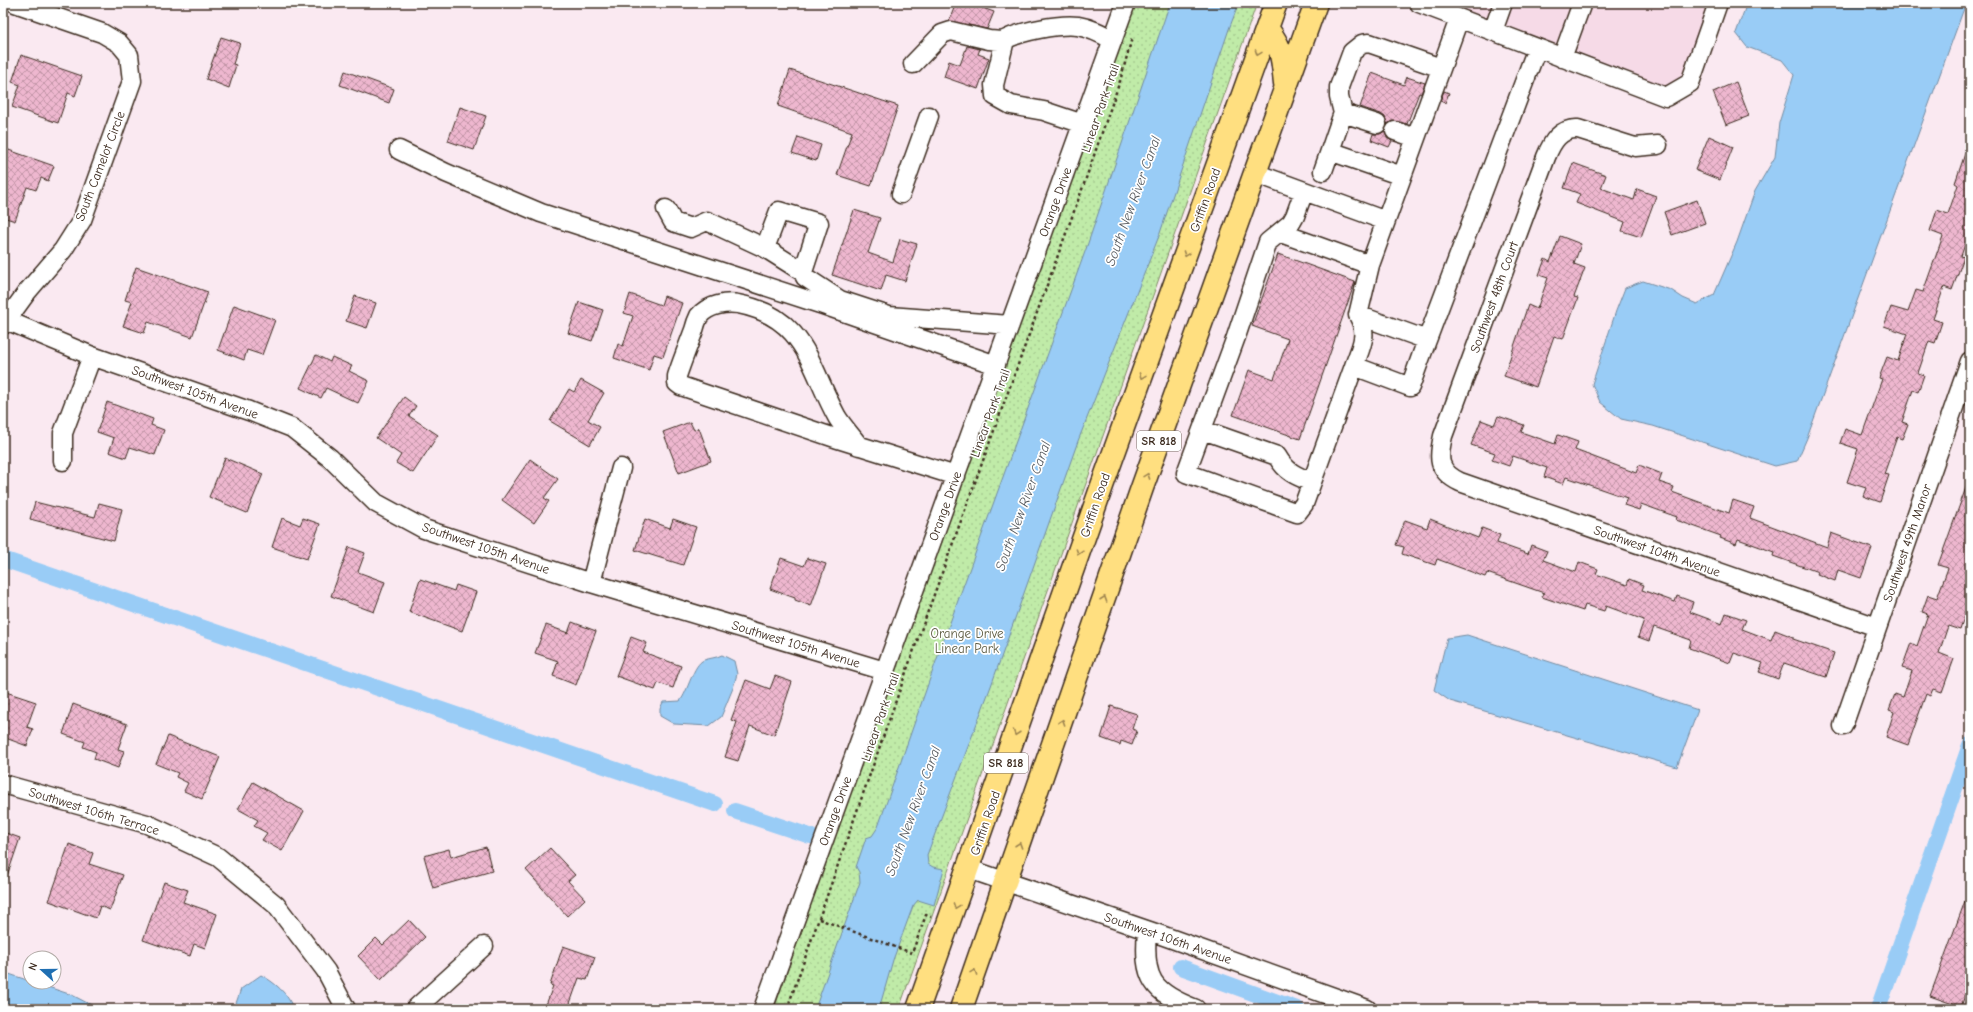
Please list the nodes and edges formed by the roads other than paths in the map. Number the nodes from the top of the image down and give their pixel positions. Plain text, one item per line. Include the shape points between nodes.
1 (15, 3) edge
2 (1126, 3) edge
3 (1276, 3) edge
4 (1316, 3) edge
5 (1419, 3) edge
6 (1503, 3) edge
7 (1582, 3) edge
8 (1718, 3) edge
9 (1459, 19) junction
10 (1267, 28) junction
11 (1492, 31) junction
12 (1003, 40) junction
13 (1113, 40) junction
14 (1537, 48) junction
15 (1562, 58) junction
16 (914, 64) dead end
17 (1441, 68) junction
18 (1285, 88) junction
19 (1343, 113) junction
20 (929, 116) dead end
21 (1083, 124) junction
22 (1377, 124) dead end
23 (1395, 131) dead end
24 (1416, 138) junction
25 (1658, 145) dead end
26 (399, 150) dead end
27 (1330, 151) junction
28 (1323, 171) dead end
29 (1255, 173) junction
30 (1402, 176) junction
31 (1304, 191) junction
32 (901, 194) dead end
33 (666, 209) dead end
34 (1386, 221) junction
35 (1281, 233) junction
36 (766, 248) junction
37 (1370, 265) junction
38 (803, 272) junction
39 (1358, 314) junction
40 (5, 322) edge
41 (1010, 325) junction
42 (1427, 340) junction
43 (92, 356) junction
44 (1970, 361) edge
45 (996, 365) junction
46 (1354, 366) junction
47 (1203, 430) junction
48 (859, 446) junction
49 (63, 461) dead end
50 (621, 468) dead end
51 (1437, 470) joint
52 (956, 476) junction
53 (1312, 482) junction
54 (591, 583) junction
55 (1877, 627) junction
56 (885, 671) junction
57 (1843, 726) dead end
58 (3, 784) edge
59 (969, 869) junction
60 (1007, 881) junction
61 (1147, 930) junction
62 (484, 946) dead end
63 (1172, 1005) edge
64 (346, 1009) edge
65 (415, 1009) edge
66 (763, 1009) edge
67 (918, 1009) edge
68 (961, 1009) edge
69 (1196, 1009) edge
70 (1368, 1009) edge

1 - 40 street, South Camelot Circle via 102,33 118,43 129,55 132,81 82,220 63,250
2 - 13 street, Orange Drive
3 - 10 main road, Griffin Road / SR 818
4 - 18 main road, SR 818
5 - 9 street
6 - 11 street
7 - 15 street
8 - 15 street via 1690,83 1666,97
9 - 11 street
9 - 17 street
10 - 18 main road via 1278,44 1281,54
10 -> 59 main road, Griffin Road / SR 818 via 1103,483
11 - 14 street
12 - 13 street via 1064,26 1088,28
12 - 16 street via 989,40 951,31 942,34
12 - 21 street via 994,85 995,96 1011,105 1044,111
13 - 21 street, Orange Drive
14 - 15 street
14 - 42 street
17 - 19 street via 1369,43 1362,44 1352,52 1339,87
17 - 24 street
18 - 29 main road, SR 818
19 - 22 street
19 - 27 street
20 - 32 street
21 - 41 street, Orange Drive
23 - 24 street
24 - 30 street
25 - 51 street, Southwest 48th Court via 1635,147 1585,130 1570,129 1555,139 1546,157 1443,436
26 - 45 street via 541,213 823,305
27 - 28 street
27 - 30 street
29 - 31 street
60 -> 29 main road, SR 818 via 1142,488
30 - 34 street
31 - 34 street
31 - 35 street via 1295,216
33 - 36 street via 673,222 691,228 707,221
34 - 37 street
35 - 37 street
35 - 47 street via 1268,242
36 - 38 street
36 - 38 street via 779,210 819,223
37 - 39 street
38 - 41 street via 805,277 840,300 889,316
39 - 42 street
39 - 46 street via 1364,326 1363,340
40 - 43 street, Southwest 105th Avenue
41 - 45 street, Orange Drive
42 - 46 street via 1410,387
43 - 49 street via 63,433
43 - 54 street, Southwest 105th Avenue via 292,428 330,458 376,503 424,529
44 - 55 street, Southwest 49th Manor
45 - 52 street, Orange Drive
46 - 53 street
47 - 53 street via 1277,456 1286,470
47 - 53 street via 1186,473 1297,513 1304,504
48 - 48 street via 838,418 806,348 789,327 767,313 730,302 710,308 699,316 677,376 677,383
48 - 52 street
50 - 54 street
51 - 55 street, Southwest 104th Avenue via 1460,482
52 - 56 street, Orange Drive
54 - 56 street, Southwest 105th Avenue
55 - 57 street, Southwest 49th Manor
56 - 66 street, Orange Drive
58 - 64 street, Southwest 106th Terrace via 147,824 218,857 276,905 326,971
59 - 60 street, Southwest 106th Avenue
59 -> 67 main road, Griffin Road / SR 818
60 - 61 street, Southwest 106th Avenue
68 -> 60 main road, SR 818
61 - 63 street via 1148,970 1154,983
61 - 70 street, Southwest 106th Avenue
62 - 65 street
63 - 69 street

